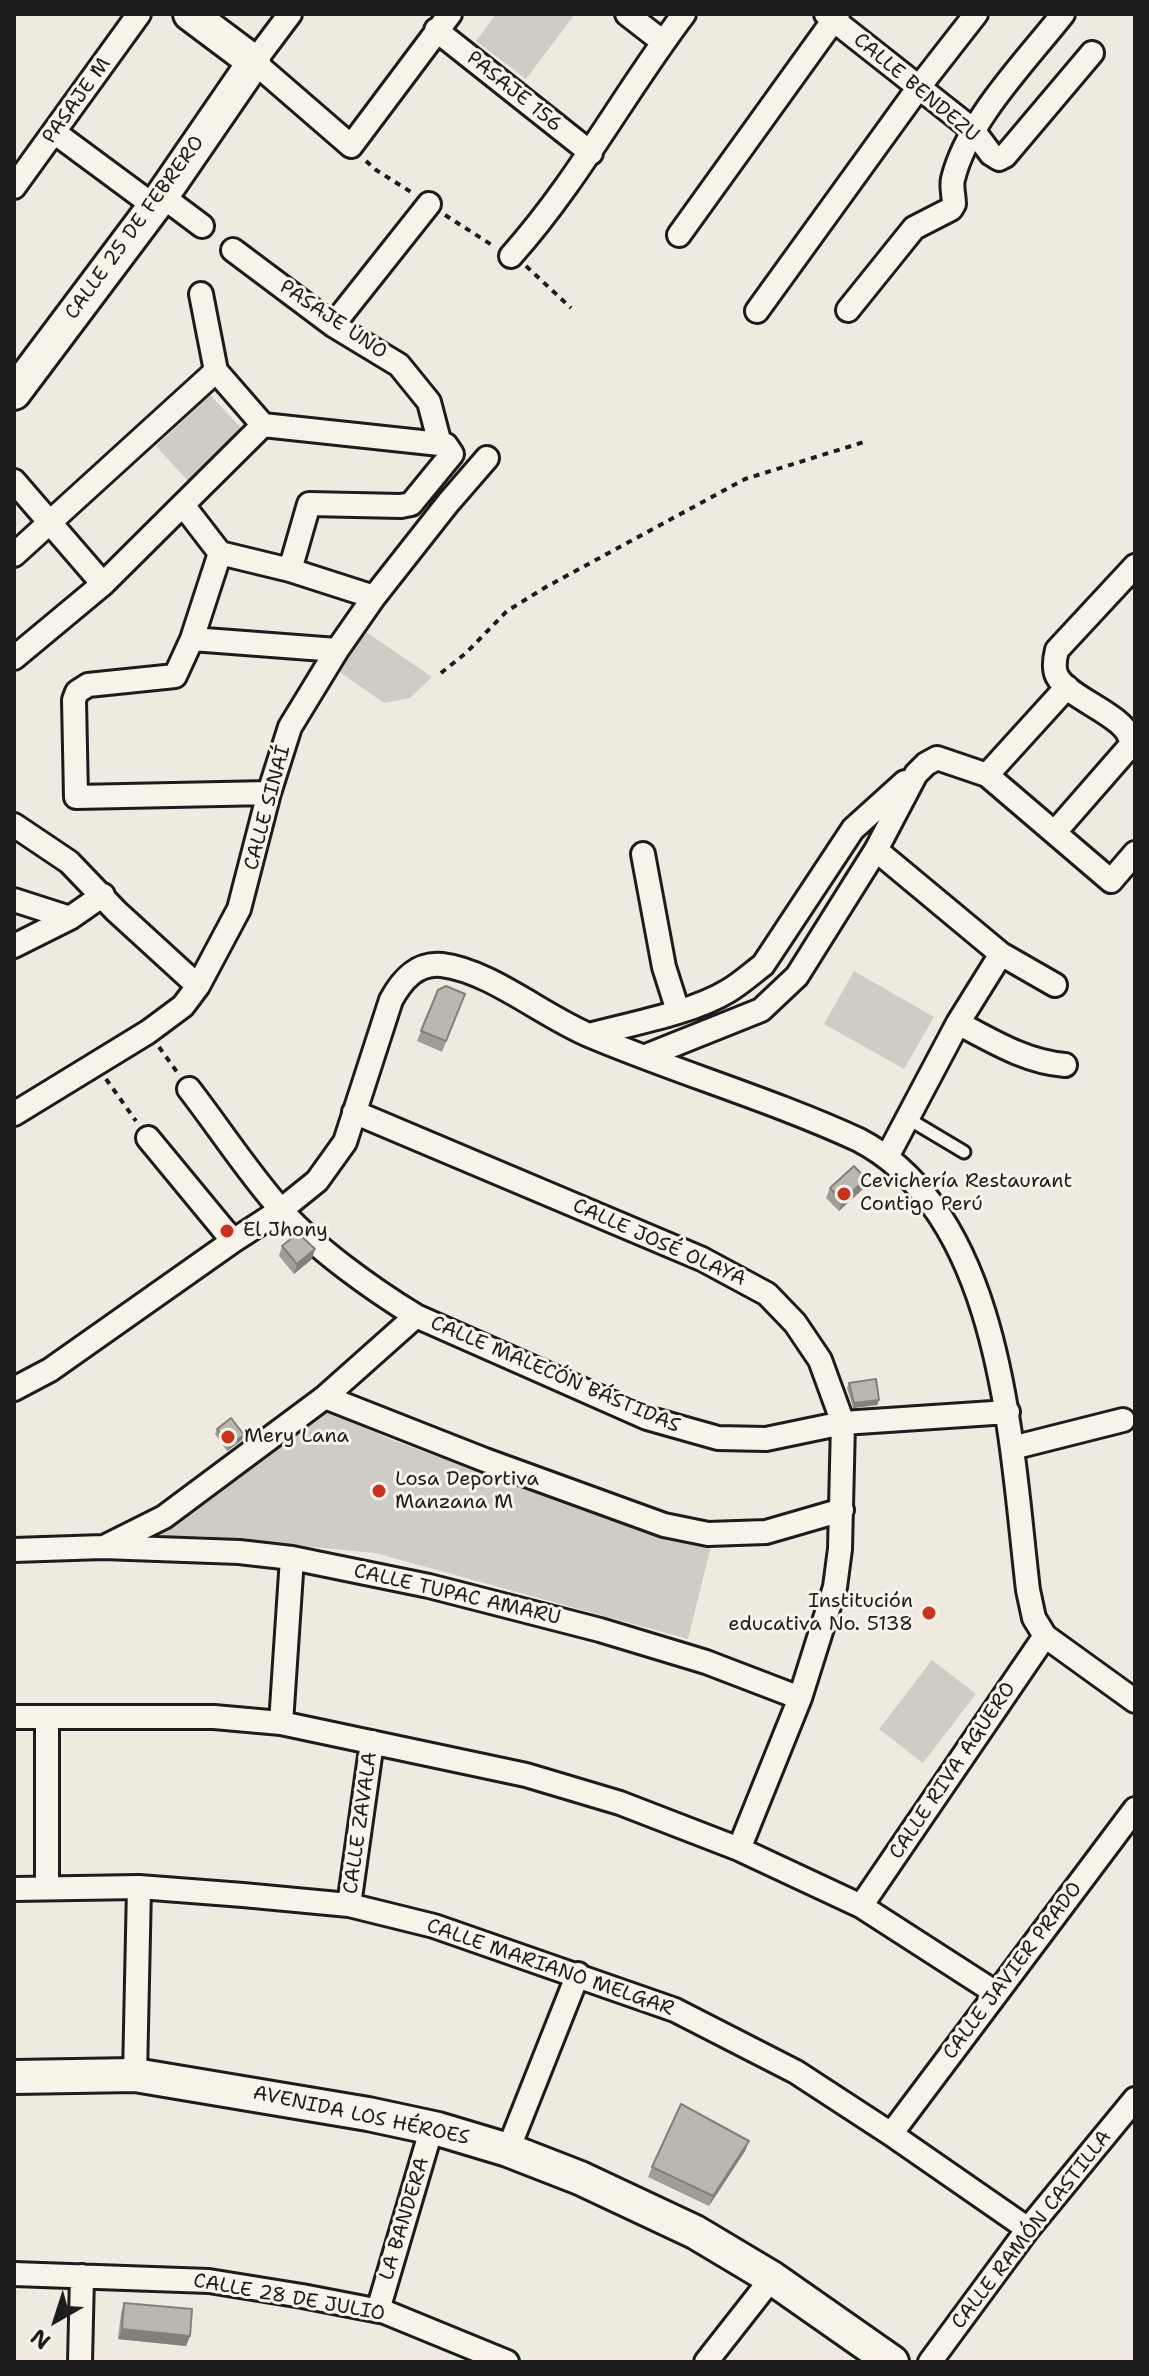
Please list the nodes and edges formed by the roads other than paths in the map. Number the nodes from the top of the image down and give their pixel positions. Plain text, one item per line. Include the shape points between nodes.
1 (139, 14) edge
2 (190, 14) edge
3 (290, 14) edge
4 (627, 14) edge
5 (684, 14) edge
6 (976, 14) edge
7 (1063, 14) edge
8 (832, 16) edge
9 (443, 22) edge
10 (663, 42) junction
11 (1092, 53) dead end
12 (254, 62) junction
13 (919, 87) junction
14 (973, 130) junction
15 (54, 132) junction
16 (591, 153) junction
17 (14, 187) edge
18 (158, 201) junction
19 (429, 204) road end
20 (202, 226) dead end
21 (679, 235) dead end
22 (233, 250) dead end
23 (511, 256) road end
24 (201, 294) dead end
25 (848, 310) dead end
26 (757, 311) dead end
27 (333, 325) junction
28 (216, 371) junction
29 (14, 393) edge
30 (263, 425) junction
31 (440, 444) junction
32 (487, 458) dead end
33 (14, 481) edge
34 (183, 505) junction
35 (51, 522) junction
36 (220, 553) junction
37 (14, 555) edge
38 (290, 570) junction
39 (1131, 579) edge
40 (103, 584) junction
41 (374, 597) junction
42 (192, 639) junction
43 (337, 650) junction
44 (14, 658) edge
45 (1067, 687) junction
46 (916, 774) junction
47 (987, 775) junction
48 (269, 793) junction
49 (14, 825) edge
50 (1055, 832) junction
51 (876, 850) junction
52 (1135, 853) edge
53 (643, 854) dead end
54 (103, 895) junction
55 (14, 900) edge
56 (70, 918) junction
57 (14, 946) edge
58 (1001, 954) junction
59 (1055, 985) dead end
60 (198, 986) junction
61 (678, 1011) junction
62 (958, 1023) junction
63 (589, 1035) junction
64 (646, 1056) junction
65 (1065, 1065) dead end
66 (189, 1089) road end
67 (354, 1112) junction
68 (14, 1114) edge
69 (907, 1118) junction
70 (148, 1138) road end
71 (964, 1152) dead end
72 (887, 1157) junction
73 (281, 1210) junction
74 (233, 1241) junction
75 (416, 1316) junction
76 (14, 1389) edge
77 (325, 1397) junction
78 (1008, 1412) junction
79 (1123, 1420) dead end
80 (843, 1423) junction
81 (1012, 1448) junction
82 (842, 1510) junction
83 (103, 1547) junction
84 (14, 1550) edge
85 (292, 1558) junction
86 (1045, 1636) junction
87 (800, 1698) junction
88 (1135, 1701) edge
89 (14, 1717) edge
90 (47, 1717) junction
91 (281, 1723) junction
92 (372, 1742) junction
93 (1135, 1809) edge
94 (739, 1849) junction
95 (139, 1887) junction
96 (47, 1888) junction
97 (14, 1889) edge
98 (349, 1905) junction
99 (861, 1906) junction
100 (578, 1974) junction
101 (996, 1993) junction
102 (135, 2075) junction
103 (14, 2077) edge
104 (1135, 2099) edge
105 (432, 2127) junction
106 (891, 2134) junction
107 (508, 2150) junction
108 (1028, 2229) junction
109 (14, 2274) edge
110 (82, 2276) junction
111 (772, 2278) junction
112 (378, 2310) junction
113 (80, 2362) edge
114 (507, 2362) edge
115 (706, 2362) edge
116 (892, 2362) edge
117 (930, 2362) edge

1 - 15 street, PASAJE M
2 - 12 street
3 - 12 street
4 - 10 street
5 - 10 street
6 - 13 street
7 - 14 street
8 - 13 street, CALLE BENDEZU
8 - 21 street
9 - 12 street via 351,146
9 - 16 street, PASAJE 156
10 - 16 street
11 - 14 street, CALLE BENDEZU via 1005,156 991,154
12 - 18 street, CALLE 25 DE FEBRERO
13 - 14 street, CALLE BENDEZU
13 - 26 street
14 - 25 street via 952,183 951,209 914,228
15 - 17 street, PASAJE M
15 - 18 street
16 - 23 street
18 - 20 street
18 - 29 street, CALLE 25 DE FEBRERO
19 - 27 street
22 - 27 street, PASAJE UNO
24 - 28 street
27 - 31 street, PASAJE UNO via 399,365 429,402
28 - 30 street
28 - 35 street
30 - 31 street
30 - 34 street
31 - 38 street via 452,454 411,504 309,504
32 - 41 street, CALLE SINAÍ
33 - 35 street
34 - 36 street
34 - 40 street
35 - 37 street
35 - 40 street
36 - 38 street
36 - 42 street
38 - 41 street
39 - 45 street via 1057,650 1056,675
40 - 44 street
41 - 43 street, CALLE SINAÍ
42 - 43 street
42 - 48 street via 171,677 88,685 77,692 76,797
43 - 48 street, CALLE SINAÍ via 290,727
45 - 47 street
45 - 50 street via 1125,728 1131,745
46 - 47 street via 937,758
46 - 51 street
46 - 61 street via 853,829 763,965 725,993
47 - 50 street
48 - 60 street, CALLE SINAÍ via 239,909
49 - 54 street via 69,862
50 - 52 street via 1111,881
51 - 58 street
51 - 64 street via 797,976 761,1010
53 - 61 street via 664,967
54 - 56 street
54 - 60 street
55 - 56 street
56 - 57 street
58 - 59 street
58 - 62 street
60 - 68 street, CALLE SINAÍ via 183,1006 148,1032
61 - 63 street
62 - 65 street via 1009,1050 1045,1064
62 - 69 street
63 - 64 street
63 - 67 street via 466,970 419,967 391,1000
64 - 72 street via 842,1132
66 - 73 street, CALLE MALECÓN BÁSTIDAS
67 - 73 street via 345,1142 327,1170
67 - 80 street, CALLE JOSÉ OLAYA via 702,1259 767,1294 820,1360
69 - 71 lane
69 - 72 street
70 - 74 street
72 - 78 street via 931,1203 959,1251 991,1331
73 - 74 street
73 - 75 street, CALLE MALECÓN BÁSTIDAS
74 - 76 street via 50,1370
75 - 77 street
75 - 80 street, CALLE MALECÓN BÁSTIDAS via 686,1431 766,1439
77 - 82 street via 664,1525 708,1534 766,1532
77 - 83 street via 164,1517
78 - 80 street, CALLE MALECÓN BÁSTIDAS
78 - 81 street
79 - 81 street
80 - 82 street, CALLE JOSÉ OLAYA
81 - 86 street via 1028,1590 1034,1618
82 - 87 street, CALLE JOSÉ OLAYA via 835,1587
83 - 84 street, CALLE TUPAC AMARU
83 - 85 street, CALLE TUPAC AMARU
85 - 87 street, CALLE TUPAC AMARU via 600,1630
85 - 91 street
86 - 88 street
86 - 99 street, CALLE RIVA AGUERO
87 - 94 street, CALLE JOSÉ OLAYA
89 - 90 street
90 - 91 street via 214,1717
90 - 96 street
91 - 92 street
92 - 94 street via 526,1775 620,1803
92 - 98 street, CALLE ZAVALA
93 - 101 street, CALLE JAVIER PRADO
94 - 99 street
95 - 96 street, CALLE MARIANO MELGAR
95 - 98 street, CALLE MARIANO MELGAR
95 - 102 street
96 - 97 street, CALLE MARIANO MELGAR
98 - 100 street, CALLE MARIANO MELGAR via 434,1926
99 - 101 street
100 - 106 street, CALLE MARIANO MELGAR via 675,2010 796,2072
100 - 107 street
101 - 106 street, CALLE JAVIER PRADO
102 - 103 street, AVENIDA LOS HÉROES
102 - 105 street, AVENIDA LOS HÉROES
104 - 108 street, CALLE RAMÓN CASTILLA
105 - 107 street, AVENIDA LOS HÉROES
105 - 112 street, LA BANDERA
106 - 108 street, CALLE MARIANO MELGAR
107 - 111 street, AVENIDA LOS HÉROES via 695,2232
108 - 117 street, CALLE RAMÓN CASTILLA
109 - 110 street, CALLE 28 DE JULIO
110 - 112 street, CALLE 28 DE JULIO via 209,2281
110 - 113 street
111 - 115 street
111 - 116 street, AVENIDA LOS HÉROES
112 - 114 street, CALLE 28 DE JULIO

